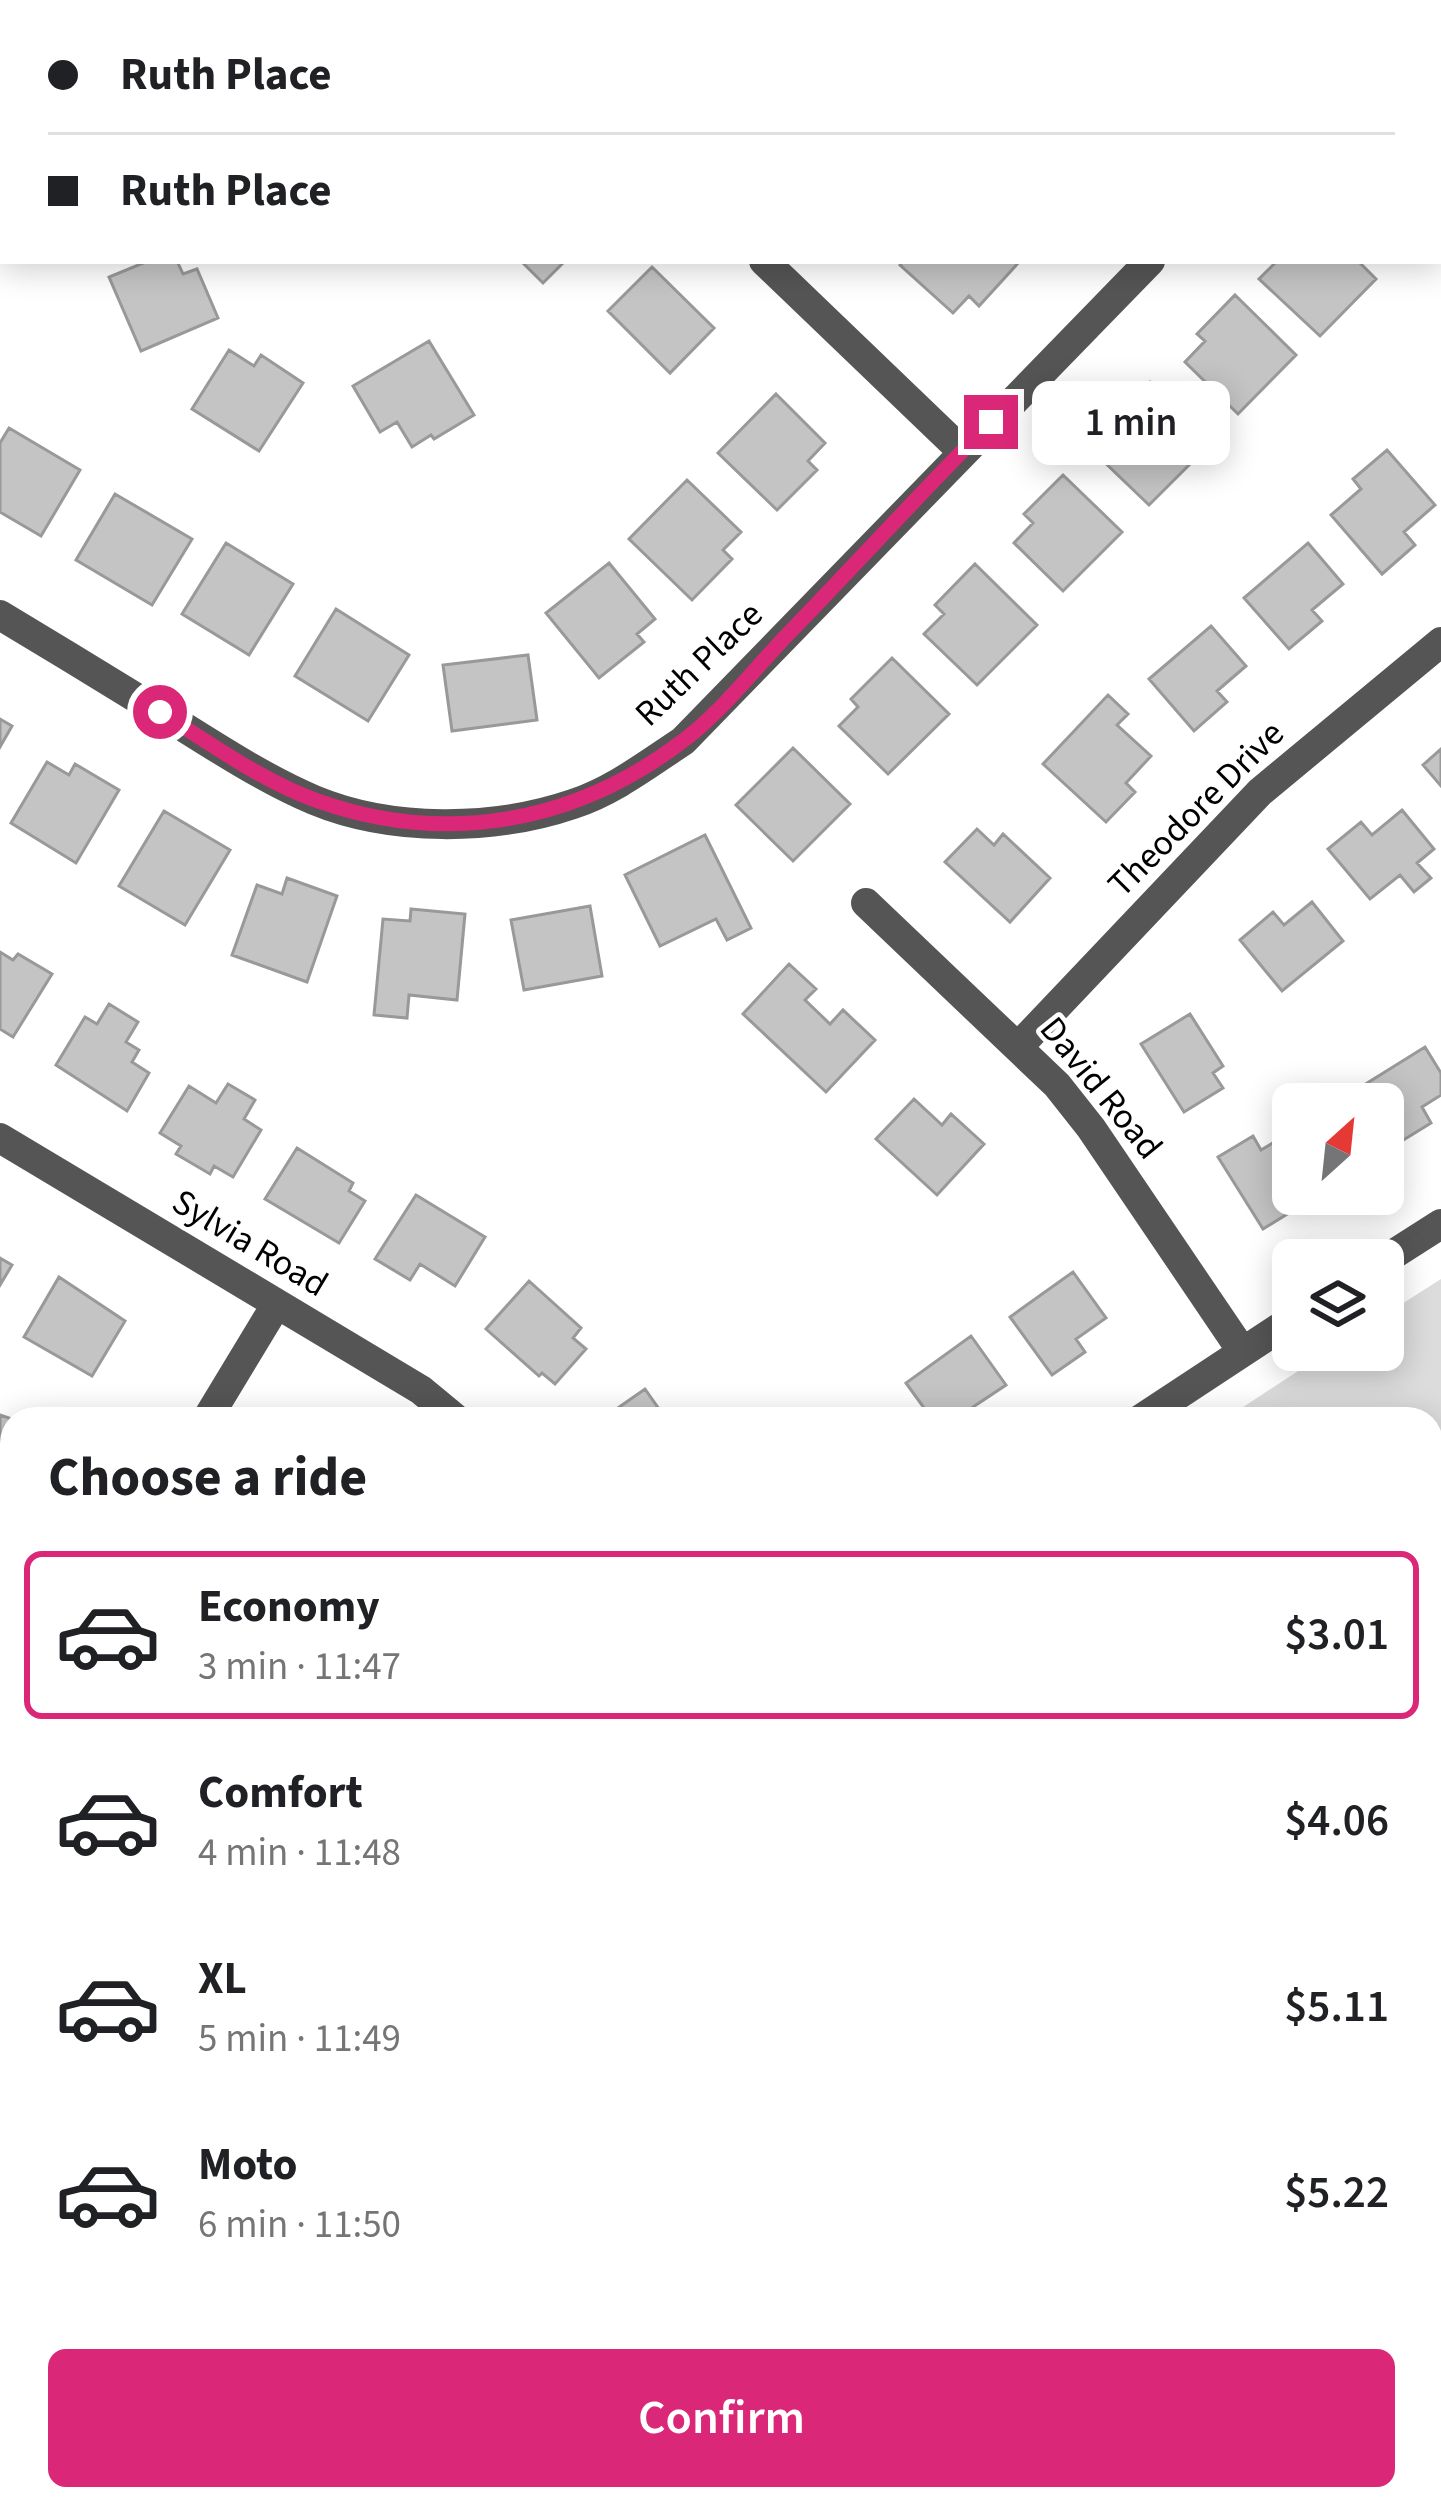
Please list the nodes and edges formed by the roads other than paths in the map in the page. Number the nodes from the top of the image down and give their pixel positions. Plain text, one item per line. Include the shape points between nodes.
1 (767, 264) edge
2 (1147, 264) edge
3 (962, 452) junction
4 (0, 615) edge
5 (1441, 642) edge
6 (866, 903) dead end
7 (1019, 1046) junction
8 (0, 1138) edge
9 (1441, 1224) edge
10 (1404, 1248) edge
11 (276, 1306) junction
12 (1272, 1332) edge
13 (1242, 1351) junction
14 (214, 1407) edge
15 (442, 1407) edge
16 (1159, 1407) edge

1 - 3 street
2 - 3 street, Ruth Place
3 - 4 street, Ruth Place via 683,741 576,804 527,817 466,824 387,819 316,801
5 - 7 street, Theodore Drive via 1260,792
6 - 7 street, David Road
7 - 13 street, David Road via 1091,1128
8 - 11 street, Sylvia Road
9 - 10 street
11 - 14 street
11 - 15 street, Sylvia Road
12 - 13 street
13 - 16 street

